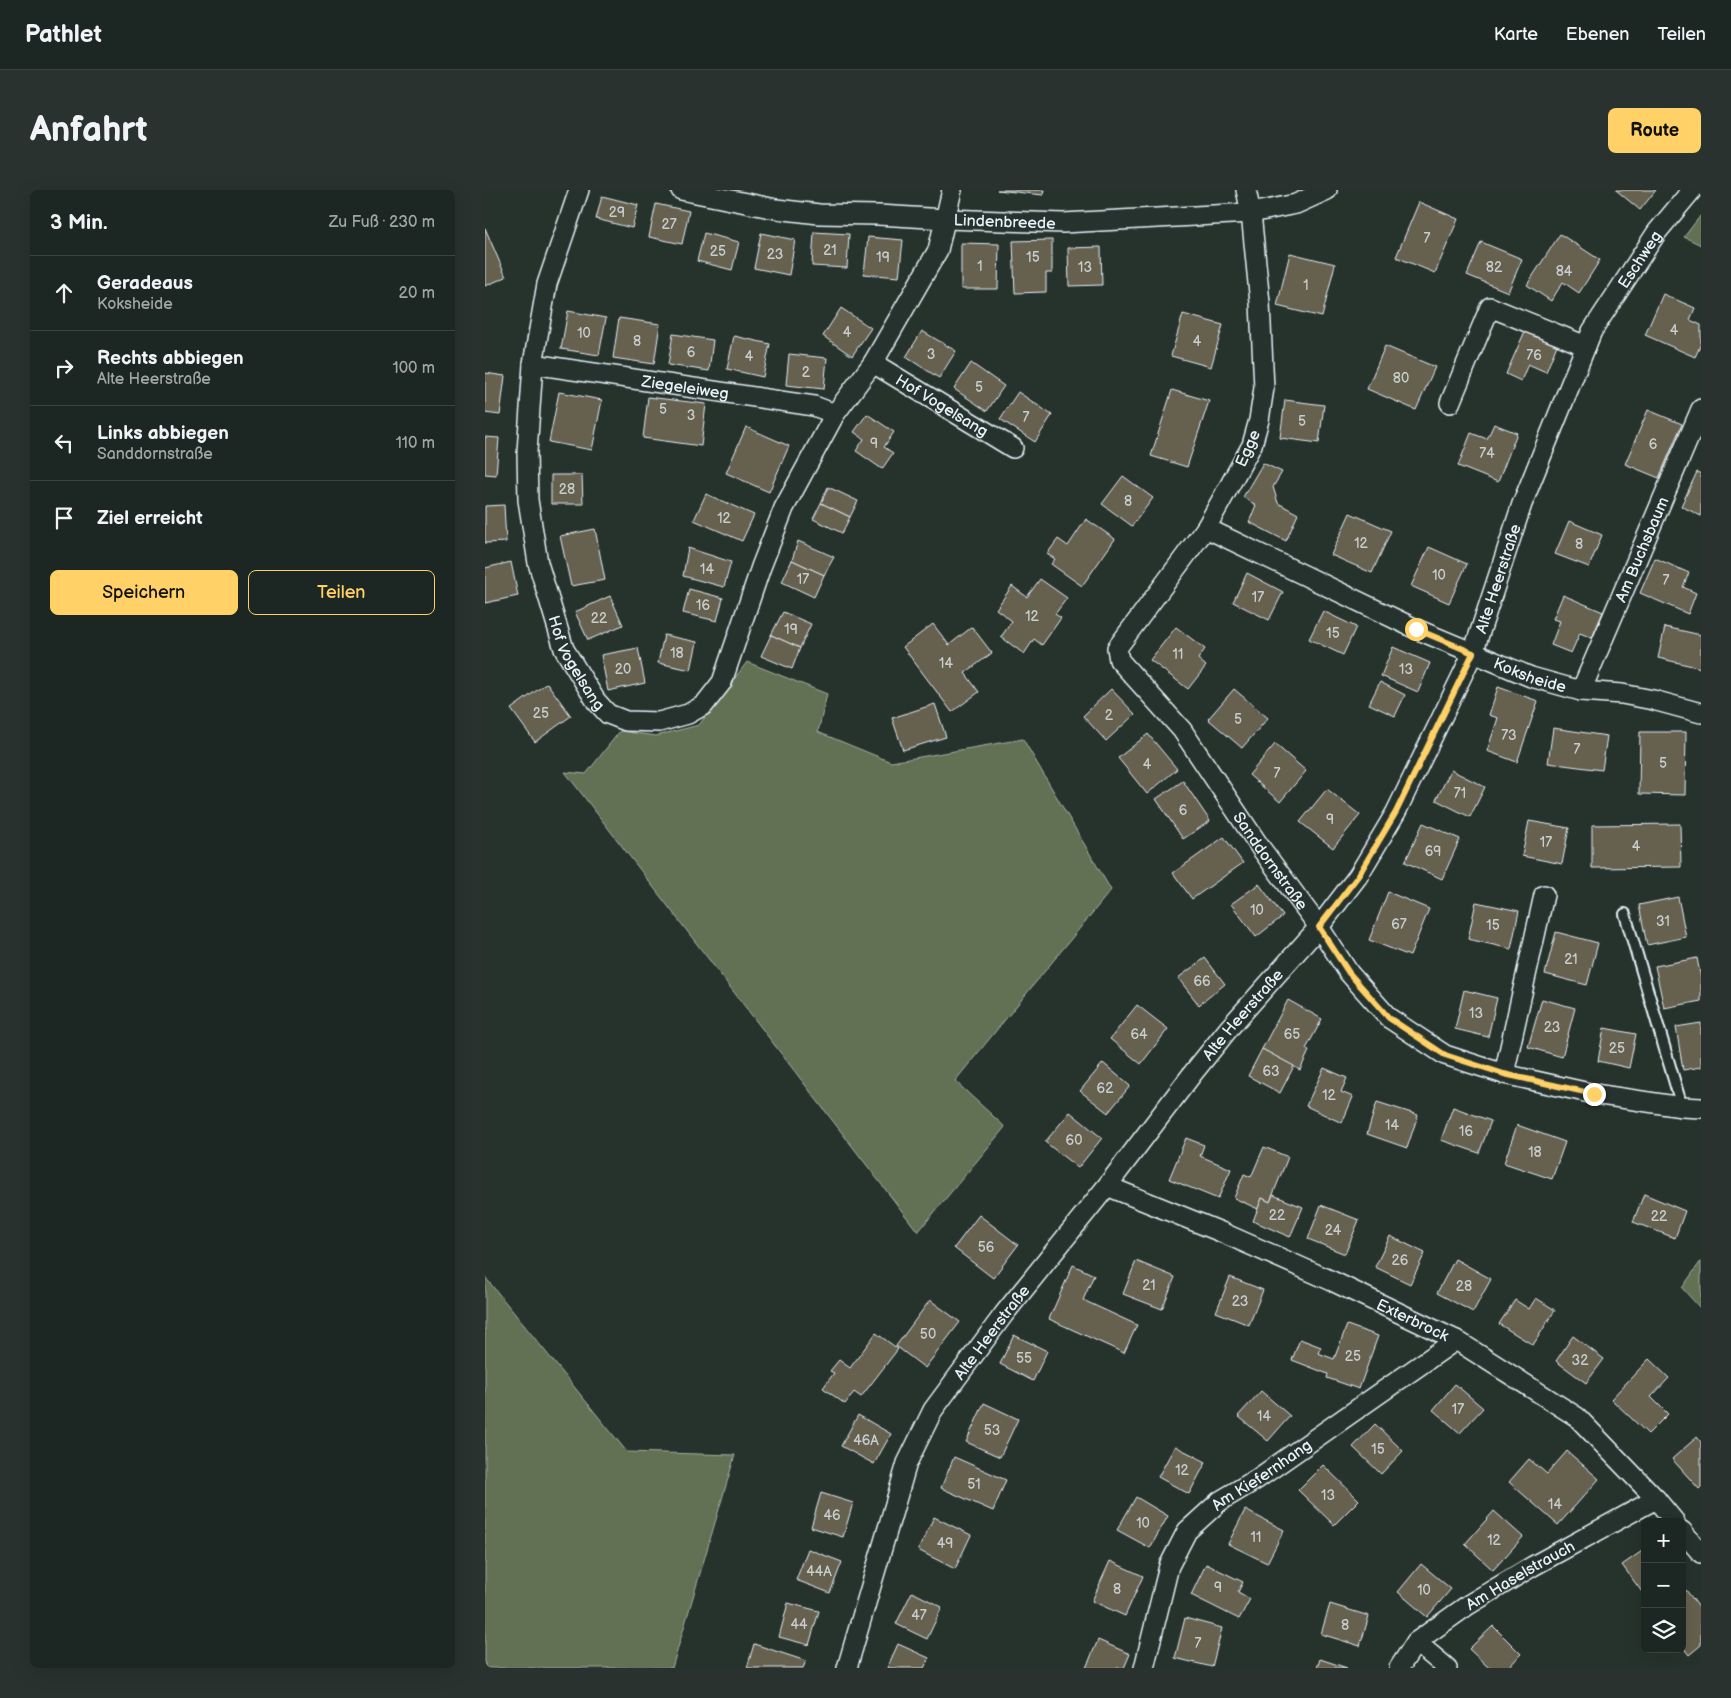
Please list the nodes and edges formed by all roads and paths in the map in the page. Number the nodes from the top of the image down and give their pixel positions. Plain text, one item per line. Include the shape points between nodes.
1 (579, 190) edge
2 (681, 190) edge
3 (952, 190) edge
4 (1246, 190) edge
5 (1327, 190) edge
6 (1692, 190) edge
7 (1251, 213) junction
8 (946, 219) junction
9 (1589, 339) junction
10 (873, 363) junction
11 (533, 364) junction
12 (1450, 403) dead end
13 (1701, 409) edge
14 (835, 414) junction
15 (1013, 448) dead end
16 (1206, 528) junction
17 (1117, 648) joint
18 (1473, 653) junction
19 (1581, 691) junction
20 (1701, 713) edge
21 (1544, 895) dead end
22 (1625, 914) dead end
23 (1319, 927) junction
24 (1504, 1074) junction
25 (1682, 1107) junction
26 (1701, 1108) edge
27 (1107, 1186) junction
28 (1456, 1340) junction
29 (1656, 1499) junction
30 (1672, 1518) edge
31 (1686, 1536) edge
32 (1701, 1553) edge
33 (1416, 1642) junction
34 (847, 1668) edge
35 (1143, 1668) edge
36 (1399, 1668) edge
37 (1447, 1668) edge

1 - 11 street, Hof Vogelsang via 547,284
2 - 8 street, Lindenbreede via 811,213
3 - 8 street, Hof Vogelsang
4 - 7 street, Egge
5 - 7 street, Lindenbreede via 1296,204
6 - 9 street, Eschweg via 1657,232
7 - 8 street, Lindenbreede via 1063,223
7 - 16 street, Egge via 1261,322 1263,388 1259,420 1252,446
8 - 10 street, Hof Vogelsang via 938,250
9 - 12 street via 1490,307
9 - 18 street, Alte Heerstraße via 1522,504
10 - 14 street, Hof Vogelsang
10 - 15 street, Hof Vogelsang
11 - 14 street, Ziegeleiweg via 814,406
11 - 14 street, Hof Vogelsang via 527,452 528,500 537,563 565,649 596,701 608,714 626,722 659,722 688,714 704,705 721,682 784,508
13 - 19 street, Am Buchsbaum
16 - 17 street, Egge
16 - 18 street, Koksheide
17 - 23 street, Sanddornstraße via 1119,660 1182,730 1260,847
18 - 19 street, Koksheide via 1531,677
18 - 23 street, Alte Heerstraße via 1396,812 1358,876
19 - 20 street, Koksheide via 1653,700
21 - 24 street
22 - 25 lane
23 - 24 street, Sanddornstraße via 1349,973 1389,1018 1445,1055
23 - 27 street, Alte Heerstraße via 1230,1028
24 - 25 street, Sanddornstraße via 1594,1094
25 - 26 street, Sanddornstraße
27 - 28 street, Exterbrock via 1221,1232
27 - 34 street, Alte Heerstraße via 1004,1314 933,1410 907,1463
28 - 29 street, Exterbrock via 1577,1417
28 - 35 street, Am Kiefernhang via 1257,1479 1220,1501 1187,1531 1169,1566
29 - 30 street, Exterbrock
29 - 33 street, Am Haselstrauch via 1533,1566 1468,1605
31 - 32 street
33 - 36 street, Am Haselstrauch
33 - 37 street

